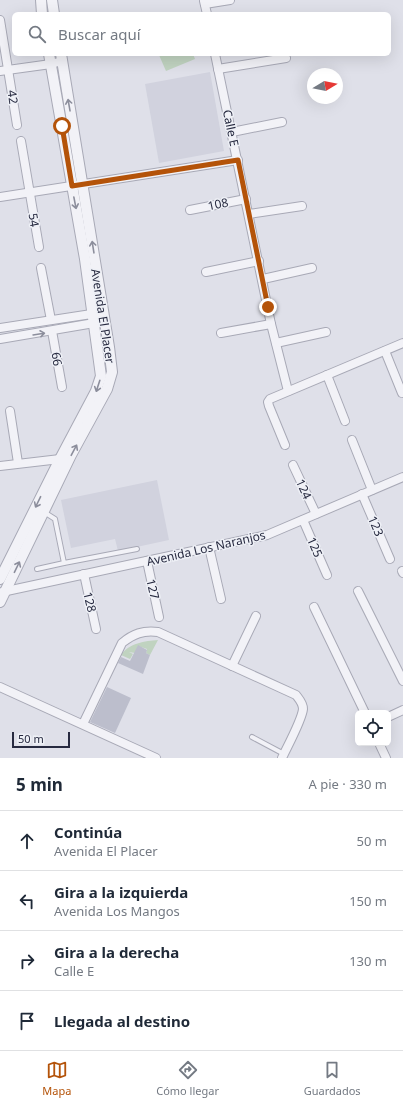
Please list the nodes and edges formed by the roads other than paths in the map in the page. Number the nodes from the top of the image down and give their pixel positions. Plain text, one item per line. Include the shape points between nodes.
1 (41, 0) edge
2 (52, 0) edge
3 (230, 0) edge
4 (204, 2) edge
5 (42, 12) edge
6 (54, 12) edge
7 (206, 12) edge
8 (0, 20) edge
9 (215, 56) edge
10 (62, 58) edge
11 (286, 58) dead end
12 (50, 59) edge
13 (9, 69) junction
14 (218, 69) junction
15 (0, 71) edge
16 (282, 122) dead end
17 (17, 125) dead end
18 (232, 132) junction
19 (21, 141) dead end
20 (238, 160) junction
21 (82, 184) junction
22 (72, 186) junction
23 (30, 193) junction
24 (0, 197) edge
25 (246, 199) junction
26 (302, 206) dead end
27 (190, 210) dead end
28 (249, 214) junction
29 (39, 247) dead end
30 (259, 260) junction
31 (42, 268) dead end
32 (312, 268) dead end
33 (206, 272) dead end
34 (262, 279) junction
35 (104, 317) junction
36 (93, 319) junction
37 (51, 320) junction
38 (271, 324) junction
39 (0, 328) edge
40 (52, 331) junction
41 (326, 332) dead end
42 (221, 333) dead end
43 (0, 340) edge
44 (276, 343) junction
45 (403, 344) edge
46 (384, 351) junction
47 (327, 374) junction
48 (62, 387) dead end
49 (288, 390) junction
50 (402, 393) edge
51 (10, 411) dead end
52 (345, 421) dead end
53 (352, 440) dead end
54 (285, 445) dead end
55 (60, 459) junction
56 (18, 463) junction
57 (293, 465) dead end
58 (0, 466) edge
59 (403, 477) edge
60 (372, 490) junction
61 (362, 494) junction
62 (44, 512) junction
63 (316, 514) junction
64 (302, 520) junction
65 (209, 547) junction
66 (137, 549) dead end
67 (390, 559) dead end
68 (147, 561) junction
69 (64, 563) junction
70 (37, 570) dead end
71 (84, 574) junction
72 (327, 575) dead end
73 (0, 579) edge
74 (358, 591) dead end
75 (3, 592) edge
76 (221, 599) dead end
77 (0, 602) edge
78 (314, 607) dead end
79 (256, 616) dead end
80 (159, 617) dead end
81 (96, 629) dead end
82 (232, 666) junction
83 (403, 681) edge
84 (0, 687) edge
85 (364, 710) edge
86 (403, 710) edge
87 (391, 716) edge
88 (83, 724) junction
89 (252, 737) dead end
90 (380, 746) edge
91 (283, 756) edge
92 (156, 758) edge
93 (386, 758) edge

1 - 5 street
2 - 6 street
3 - 4 street
4 - 7 street
8 - 13 street, 42
9 - 14 street, Calle E
10 - 12 street
21 -> 10 street, Avenida El Placer
11 - 14 street
12 - 13 street
12 - 22 street, Avenida El Placer
13 - 15 street
13 - 17 street, 42
14 - 18 street, Calle E
16 - 18 street
18 - 20 street, Calle E
19 - 23 street, 54
20 - 21 street
20 - 25 street, Calle E
21 - 22 street
35 -> 21 street, Avenida El Placer
22 - 23 street
22 -> 36 street, Avenida El Placer
23 - 24 street
23 - 29 street, 54
25 - 27 street, 108
25 - 28 street, Calle E
26 - 28 street
28 - 30 street, Calle E
30 - 33 street
30 - 34 street, Calle E
31 - 37 street
32 - 34 street
34 - 38 street, Calle E
35 - 36 street
62 -> 35 street, Avenida El Placer via 107,389 112,372
36 - 37 street
36 - 40 street
36 -> 55 street, Avenida El Placer via 101,376 96,391
37 - 39 street
38 - 42 street
38 - 44 street, Calle E
43 -> 40 street
40 - 48 street, 66
41 - 44 street
44 - 49 street, Calle E
45 - 46 street
46 - 47 street
46 - 50 street
47 - 49 street
47 - 52 street
49 - 54 street via 270,398 268,402
51 - 56 street
53 - 60 street
55 - 56 street
55 -> 73 street, Avenida El Placer
56 - 58 street
57 - 63 street, 124
59 - 60 street, Avenida Los Naranjos
60 - 61 street, Avenida Los Naranjos
61 - 63 street, Avenida Los Naranjos
61 - 67 street, 123
62 - 69 lane via 54,519
75 -> 62 street, Avenida El Placer
63 - 64 street, Avenida Los Naranjos
64 - 65 street, Avenida Los Naranjos via 267,535
64 - 72 street, 125
65 - 68 street, Avenida Los Naranjos
65 - 76 street
66 - 69 lane
68 - 71 street, Avenida Los Naranjos
68 - 80 street, 127
69 - 70 lane
71 - 75 street, Avenida Los Naranjos
71 - 81 street, 128
74 - 83 street
75 - 77 street, Avenida El Placer
78 - 85 street
79 - 82 street
82 - 88 street via 158,632 136,634 122,643
82 - 91 street via 296,694 301,701 301,716
84 - 88 street
86 - 87 street
88 - 92 street
89 - 91 lane
90 - 93 street

